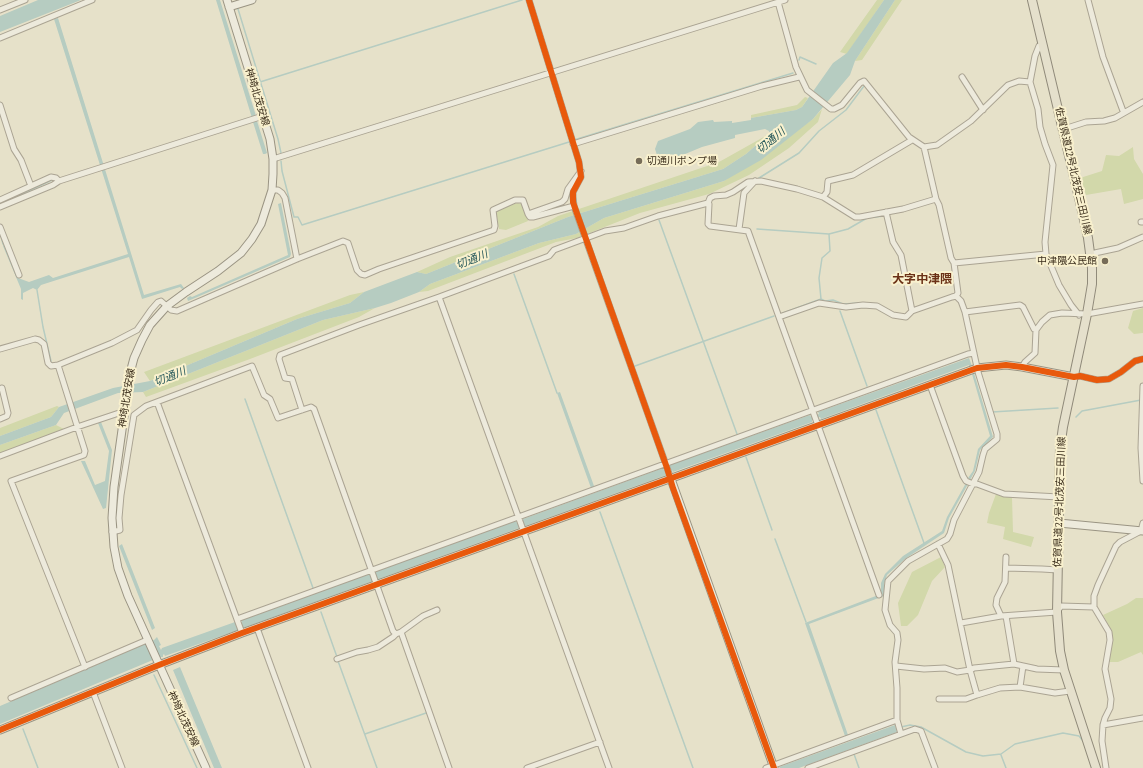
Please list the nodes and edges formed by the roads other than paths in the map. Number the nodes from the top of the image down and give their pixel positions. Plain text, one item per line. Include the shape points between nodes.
1 (25, 0) edge
2 (92, 0) edge
3 (252, 0) edge
4 (528, 0) edge
5 (785, 0) edge
6 (1032, 0) edge
7 (1088, 0) edge
8 (778, 2) junction
9 (228, 4) edge
10 (0, 10) edge
11 (0, 38) edge
12 (1043, 44) junction
13 (551, 72) junction
14 (799, 77) junction
15 (962, 77) dead end
16 (1030, 82) junction
17 (1143, 102) edge
18 (0, 105) edge
19 (983, 110) junction
20 (1124, 112) junction
21 (257, 118) junction
22 (1064, 129) junction
23 (912, 140) junction
24 (573, 144) junction
25 (924, 147) junction
26 (273, 159) junction
27 (580, 171) junction
28 (59, 181) junction
29 (755, 181) junction
30 (31, 186) junction
31 (272, 190) junction
32 (823, 197) junction
33 (0, 200) edge
34 (936, 200) junction
35 (708, 203) junction
36 (574, 207) junction
37 (0, 208) edge
38 (886, 212) junction
39 (528, 214) junction
40 (0, 227) edge
41 (739, 229) junction
42 (585, 237) junction
43 (1143, 237) edge
44 (1046, 254) junction
45 (1090, 254) junction
46 (297, 259) junction
47 (954, 262) junction
48 (19, 275) dead end
49 (956, 296) junction
50 (439, 297) junction
51 (1143, 304) edge
52 (167, 306) junction
53 (912, 311) junction
54 (965, 312) junction
55 (1083, 315) junction
56 (779, 317) junction
57 (1036, 330) junction
58 (0, 349) edge
59 (974, 353) junction
60 (1143, 359) edge
61 (58, 365) junction
62 (1022, 367) junction
63 (977, 368) junction
64 (1074, 377) junction
65 (930, 385) junction
66 (1143, 386) edge
67 (2, 388) dead end
68 (1143, 394) edge
69 (157, 402) junction
70 (1142, 403) edge
71 (302, 410) junction
72 (125, 411) junction
73 (815, 418) junction
74 (0, 419) edge
75 (77, 427) junction
76 (0, 456) edge
77 (668, 471) junction
78 (1143, 481) edge
79 (969, 483) junction
80 (1059, 497) junction
81 (1058, 523) junction
82 (1143, 523) edge
83 (521, 524) junction
84 (1142, 531) edge
85 (112, 532) junction
86 (938, 544) junction
87 (1006, 557) dead end
88 (1006, 568) junction
89 (1058, 570) junction
90 (372, 571) junction
91 (376, 583) junction
92 (879, 595) dead end
93 (1094, 607) junction
94 (437, 610) dead end
95 (1057, 612) junction
96 (1003, 616) junction
97 (961, 623) junction
98 (240, 625) junction
99 (257, 628) junction
100 (398, 633) junction
101 (147, 640) junction
102 (337, 659) dead end
103 (158, 663) junction
104 (1014, 664) junction
105 (896, 666) junction
106 (1023, 666) junction
107 (85, 667) junction
108 (970, 670) junction
109 (1064, 670) junction
110 (1020, 687) junction
111 (1070, 691) junction
112 (94, 692) junction
113 (977, 695) junction
114 (11, 698) dead end
115 (938, 699) dead end
116 (1143, 718) edge
117 (897, 720) junction
118 (1103, 725) junction
119 (0, 730) edge
120 (901, 734) junction
121 (600, 742) junction
122 (771, 767) edge
123 (122, 768) edge
124 (206, 768) edge
125 (308, 768) edge
126 (449, 768) edge
127 (527, 768) edge
128 (609, 768) edge
129 (808, 768) edge
130 (935, 768) edge
131 (1096, 768) edge
132 (1106, 768) edge

1 - 10 street
2 - 11 street
3 - 9 street
4 - 13 street
5 - 8 street
6 - 12 main road, 佐賀県道22号北茂安三田川線
7 - 20 street via 1103,57
8 - 13 street
8 - 14 street
9 - 21 street, 神埼北茂安線
12 - 16 street via 1039,46 1035,56
12 - 22 main road, 佐賀県道22号北茂安三田川線
13 - 24 street
13 - 26 street
14 - 23 street via 807,90 830,109 842,105 864,81
14 - 24 street
15 - 19 street
16 - 19 street via 1019,81 1008,85
16 - 44 street via 1043,139 1053,165
17 - 20 street
18 - 30 street via 14,149
19 - 25 street via 945,141
20 - 22 street via 1115,118 1086,122
21 - 26 street, 神埼北茂安線 via 270,139
21 - 28 street
22 - 45 main road, 佐賀県道22号北茂安三田川線
23 - 25 street
23 - 32 street via 853,175 828,182 827,192
24 - 27 street
25 - 34 street
26 - 31 street, 神埼北茂安線
27 - 36 street via 581,177 573,197
27 - 39 street via 562,202
28 - 30 street via 51,177
28 - 37 street
29 - 32 street
29 - 35 street via 748,182 726,195 714,196
29 - 41 street via 744,193
30 - 33 street
31 - 46 street via 278,190 285,198
31 - 52 street, 神埼北茂安線 via 261,224 241,253
32 - 38 street via 855,217
34 - 38 street
34 - 47 street
35 - 41 street via 710,226
35 - 42 street
36 - 39 street via 533,217
36 - 42 street
38 - 53 street via 893,242 901,255
39 - 46 street via 523,200 515,200 493,210 494,230 365,275 357,270 348,243 343,241
40 - 48 street
41 - 56 street via 748,231
42 - 50 street via 554,250 549,256
42 - 77 street
43 - 45 street via 1118,248
44 - 47 street
44 - 55 street via 1071,305
45 - 55 main road, 佐賀県道22号北茂安三田川線 via 1092,284
46 - 52 street via 176,311
47 - 49 street via 958,293
49 - 53 street
49 - 54 street
50 - 71 street via 280,355 285,378 292,379
50 - 83 street
51 - 55 street
52 - 61 street via 158,302 138,330
52 - 72 street, 神埼北茂安線 via 150,325 134,358
53 - 56 street via 906,317 893,315 877,306 846,307 819,303
54 - 57 street via 1020,305
54 - 59 street
55 - 57 street via 1050,315
55 - 64 main road, 佐賀県道22号北茂安三田川線
56 - 73 street
57 - 62 street via 1035,353
58 - 61 street via 39,340 44,344 48,363 51,366
59 - 63 street
59 - 73 street
60 - 64 street via 1135,360 1109,379
61 - 75 street
62 - 63 street via 1006,365
62 - 64 street
63 - 65 street
63 - 79 street via 997,438 985,449 979,472
64 - 80 main road, 佐賀県道22号北茂安三田川線 via 1060,448
65 - 73 street
65 - 79 street via 963,476
66 - 68 street
67 - 74 street via 8,414
68 - 70 street
69 - 71 street via 252,366 264,395 270,399 278,418
69 - 85 street via 134,415 121,495 120,530
69 - 98 street
70 - 78 street
71 - 90 street via 311,407 314,409
72 - 75 street
72 - 85 street, 神埼北茂安線 via 114,487
73 - 77 street
73 - 77 street
73 - 92 street
75 - 76 street
75 - 107 street via 84,455 11,481
77 - 83 street
77 - 83 street
77 - 122 street
79 - 80 street via 1004,494
79 - 86 street via 950,534
80 - 81 main road, 佐賀県道22号北茂安三田川線
81 - 84 street
81 - 89 main road, 佐賀県道22号北茂安三田川線
82 - 84 street
83 - 90 street
83 - 91 street
83 - 121 street
84 - 93 street via 1116,546 1094,596
85 - 101 street, 神埼北茂安線 via 121,575
86 - 97 street via 948,565
86 - 105 street via 908,561 888,581 885,610 890,625 897,633
87 - 88 street
88 - 89 street
88 - 96 street via 1005,582 996,605
89 - 95 main road, 佐賀県道22号北茂安三田川線
90 - 91 street
90 - 98 street
91 - 99 street
91 - 100 street via 393,631
93 - 95 street via 1061,606
93 - 118 street via 1109,632 1110,640 1105,669 1111,699
94 - 100 street
95 - 96 street
95 - 109 main road, 佐賀県道22号北茂安三田川線
96 - 97 street
96 - 104 street
97 - 108 street
98 - 99 street
98 - 103 street
99 - 125 street
100 - 102 street via 378,646
100 - 126 street
101 - 103 street, 神埼北茂安線
101 - 107 street
103 - 112 street
103 - 124 street, 神埼北茂安線
104 - 106 street
104 - 108 street
105 - 108 street via 944,668 957,672
105 - 117 street
106 - 109 street
106 - 110 street
107 - 114 street
108 - 113 street
109 - 111 main road, 佐賀県道22号北茂安三田川線
110 - 111 street via 1055,693
110 - 113 street via 1000,688
111 - 131 main road, 佐賀県道22号北茂安三田川線
112 - 119 street
112 - 123 street
113 - 115 street via 966,699
116 - 118 street
117 - 120 street
117 - 122 street
118 - 132 street via 1102,741
120 - 129 street
120 - 130 street via 915,729 921,731
121 - 127 street
121 - 128 street

